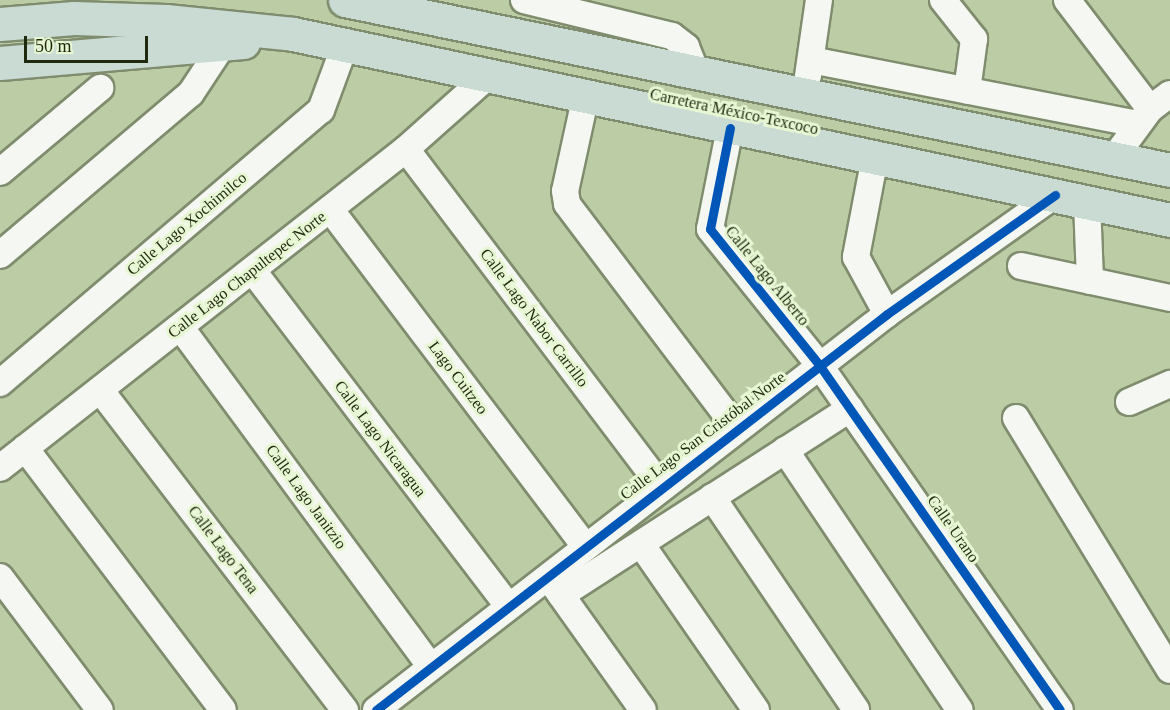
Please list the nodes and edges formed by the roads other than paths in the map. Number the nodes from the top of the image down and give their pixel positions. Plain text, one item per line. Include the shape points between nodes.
1 (345, 0) edge
2 (524, 0) edge
3 (819, 0) edge
4 (944, 0) edge
5 (1066, 0) edge
6 (557, 3) edge
7 (0, 24) edge
8 (293, 34) junction
9 (345, 45) junction
10 (222, 46) junction
11 (811, 60) junction
12 (0, 63) edge
13 (696, 72) junction
14 (489, 75) junction
15 (926, 84) junction
16 (100, 88) dead end
17 (967, 91) junction
18 (1170, 94) edge
19 (586, 95) junction
20 (805, 95) junction
21 (1002, 99) junction
22 (1144, 117) junction
23 (922, 119) junction
24 (730, 128) junction
25 (1015, 138) junction
26 (406, 149) junction
27 (875, 157) junction
28 (1114, 158) junction
29 (1170, 170) edge
30 (0, 172) edge
31 (1055, 195) junction
32 (1087, 202) junction
33 (330, 209) junction
34 (1170, 220) edge
35 (0, 255) edge
36 (1021, 266) dead end
37 (253, 271) junction
38 (1090, 280) junction
39 (1170, 298) edge
40 (887, 314) junction
41 (181, 328) junction
42 (820, 366) junction
43 (0, 383) edge
44 (1170, 384) edge
45 (101, 390) junction
46 (1129, 402) dead end
47 (850, 409) junction
48 (1017, 418) dead end
49 (737, 429) junction
50 (25, 448) junction
51 (784, 450) junction
52 (0, 468) edge
53 (662, 487) junction
54 (712, 497) junction
55 (641, 544) junction
56 (585, 546) junction
57 (0, 577) edge
58 (554, 585) junction
59 (508, 606) junction
60 (431, 667) junction
61 (1170, 670) edge
62 (100, 710) edge
63 (223, 710) edge
64 (345, 710) edge
65 (376, 710) edge
66 (643, 710) edge
67 (756, 710) edge
68 (856, 710) edge
69 (960, 710) edge
70 (1060, 710) edge

1 - 13 highway, Carretera México-Texcoco
2 - 6 street
3 - 11 street
4 - 17 street via 974,39
5 - 22 street
6 - 13 street via 672,36 686,48
7 - 8 highway, Carretera México-Texcoco via 74,18 166,21
8 - 9 highway, Carretera México-Texcoco
8 - 10 highway
9 - 14 highway, Carretera México-Texcoco
9 - 43 street, Calle Lago Xochimilco via 321,110
10 - 12 highway
10 - 35 street via 191,93
11 - 15 street
11 - 20 street
13 - 20 highway, Carretera México-Texcoco
14 - 19 highway, Carretera México-Texcoco
14 - 26 street, Calle Lago Chapultepec Norte
15 - 17 street
15 - 23 street
16 - 30 street
17 - 21 street
18 - 22 street
19 - 24 highway, Carretera México-Texcoco
19 - 49 street via 565,191 567,204
20 - 23 highway, Carretera México-Texcoco
21 - 22 street
21 - 25 street
22 - 28 street
23 - 25 highway, Carretera México-Texcoco
24 - 27 highway, Carretera México-Texcoco
24 - 42 street, Calle Lago Alberto via 710,229
25 - 28 highway, Carretera México-Texcoco
26 - 33 street, Calle Lago Chapultepec Norte
26 - 53 street, Calle Lago Nabor Carrillo
27 - 31 highway, Carretera México-Texcoco
27 - 40 street via 856,257
28 - 29 highway, Carretera México-Texcoco
31 - 32 highway, Carretera México-Texcoco
31 - 40 street, Calle Lago San Cristóbal Norte
32 - 34 highway, Carretera México-Texcoco
32 - 38 street
33 - 37 street, Calle Lago Chapultepec Norte
33 - 56 street, Lago Cuitzeo
36 - 38 street
37 - 41 street, Calle Lago Chapultepec Norte
37 - 59 street, Calle Lago Nicaragua
38 - 39 street
40 - 42 street, Calle Lago San Cristóbal Norte
41 - 45 street, Calle Lago Chapultepec Norte
41 - 60 street, Calle Lago Janitzio
42 - 47 street, Calle Urano
42 - 49 street, Calle Lago San Cristóbal Norte
44 - 46 street
45 - 50 street, Calle Lago Chapultepec Norte
45 - 64 street, Calle Lago Tena
47 - 51 street, Calle Lago San Cristóbal Norte
47 - 70 street, Calle Urano
48 - 61 street
49 - 53 street, Calle Lago San Cristóbal Norte
50 - 52 street, Calle Lago Chapultepec Norte
50 - 63 street
51 - 54 street, Calle Lago San Cristóbal Norte
51 - 69 street
53 - 56 street, Calle Lago San Cristóbal Norte
54 - 55 street, Calle Lago San Cristóbal Norte
54 - 68 street
55 - 58 street, Calle Lago San Cristóbal Norte
55 - 67 street
56 - 58 street, Calle Lago San Cristóbal Norte
57 - 62 street
58 - 59 street, Calle Lago San Cristóbal Norte
58 - 66 street
59 - 60 street, Calle Lago San Cristóbal Norte
60 - 65 street, Calle Lago San Cristóbal Norte

